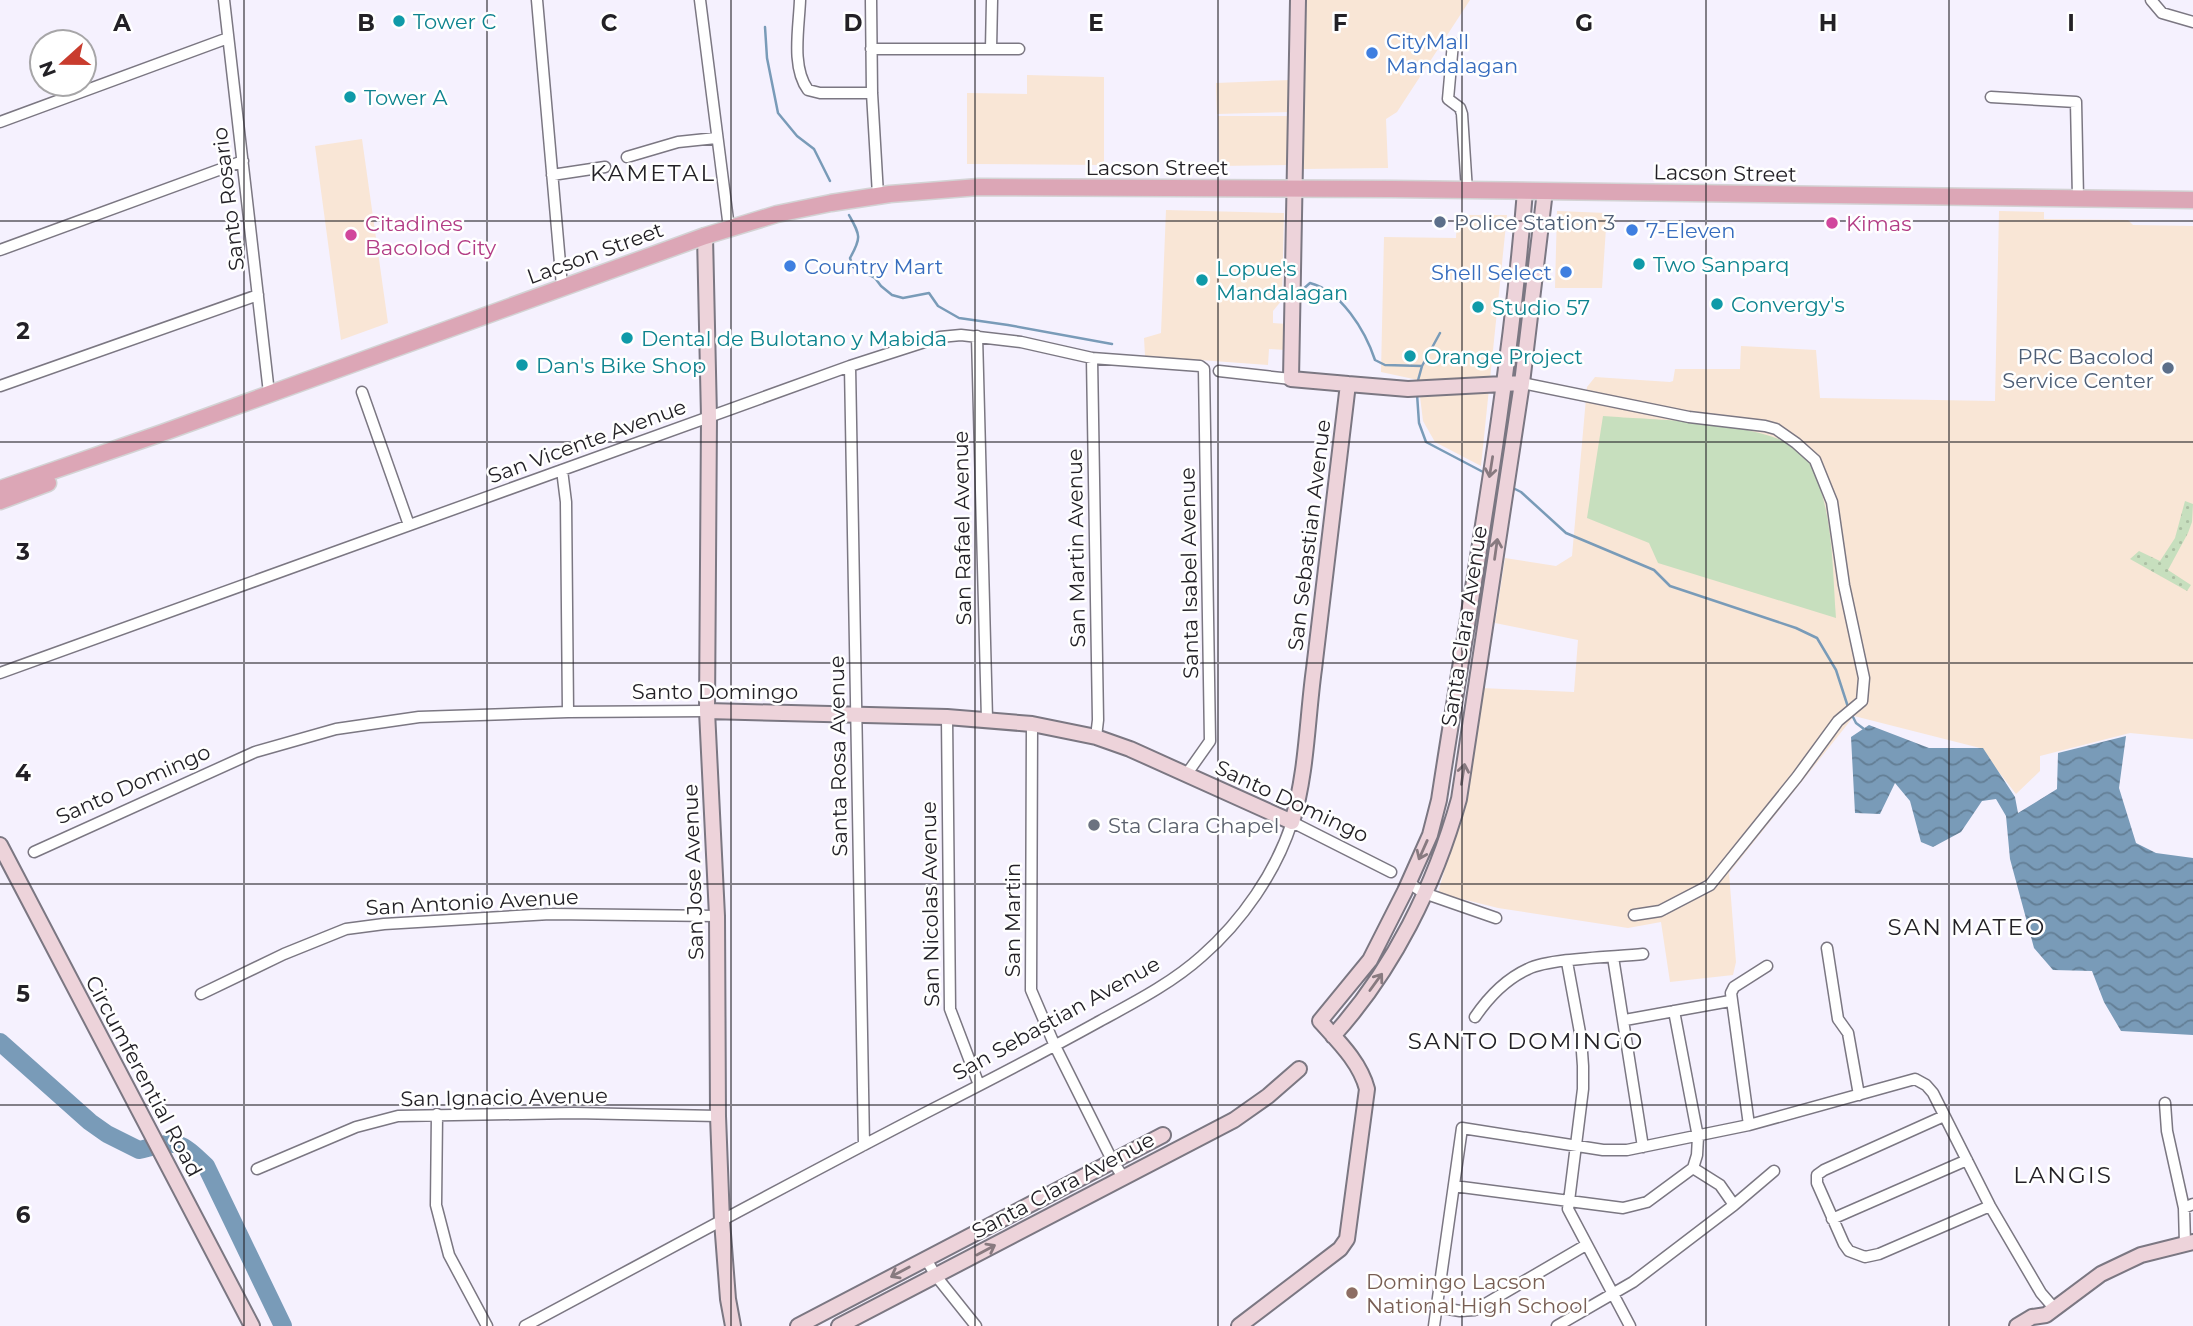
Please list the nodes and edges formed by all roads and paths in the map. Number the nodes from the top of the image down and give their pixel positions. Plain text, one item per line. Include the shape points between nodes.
1 (224, 0) edge
2 (537, 0) edge
3 (700, 0) edge
4 (800, 0) edge
5 (871, 0) edge
6 (992, 0) edge
7 (1298, 0) edge
8 (2151, 0) edge
9 (2193, 22) edge
10 (228, 38) junction
11 (1453, 43) dead end
12 (871, 49) junction
13 (991, 49) junction
14 (1019, 49) dead end
15 (872, 93) junction
16 (1991, 97) dead end
17 (0, 122) edge
18 (716, 138) junction
19 (627, 157) dead end
20 (243, 161) junction
21 (605, 167) dead end
22 (552, 174) junction
23 (1296, 188) junction
24 (1467, 191) junction
25 (1525, 191) junction
26 (1545, 191) junction
27 (878, 195) junction
28 (2078, 198) junction
29 (2193, 200) edge
30 (729, 228) junction
31 (705, 236) junction
32 (0, 250) edge
33 (562, 286) junction
34 (258, 295) junction
35 (977, 335) junction
36 (1092, 358) junction
37 (850, 366) junction
38 (1200, 366) joint
39 (1219, 371) dead end
40 (1291, 379) junction
41 (1522, 383) junction
42 (1348, 384) junction
43 (1503, 384) junction
44 (0, 386) edge
45 (362, 392) dead end
46 (269, 393) junction
47 (709, 416) junction
48 (162, 433) junction
49 (562, 470) junction
50 (0, 478) edge
51 (0, 489) edge
52 (0, 501) edge
53 (409, 525) junction
54 (0, 674) edge
55 (707, 711) junction
56 (568, 712) junction
57 (857, 713) junction
58 (947, 716) junction
59 (987, 719) junction
60 (1032, 724) junction
61 (1097, 737) junction
62 (1186, 775) junction
63 (1292, 822) junction
64 (0, 845) edge
65 (33, 852) dead end
66 (1391, 872) dead end
67 (1409, 883) junction
68 (1424, 893) junction
69 (1634, 915) dead end
70 (717, 916) junction
71 (1496, 918) dead end
72 (1827, 948) dead end
73 (1643, 954) dead end
74 (1613, 957) junction
75 (1567, 962) junction
76 (1767, 965) dead end
77 (201, 994) dead end
78 (1730, 1001) junction
79 (1674, 1011) junction
80 (1475, 1017) dead end
81 (1625, 1020) junction
82 (1333, 1035) junction
83 (1055, 1046) junction
84 (1299, 1069) dead end
85 (979, 1085) junction
86 (1860, 1095) junction
87 (2165, 1103) dead end
88 (437, 1114) junction
89 (718, 1116) junction
90 (1944, 1116) junction
91 (1749, 1125) junction
92 (1163, 1135) dead end
93 (1698, 1137) junction
94 (864, 1145) junction
95 (1576, 1146) junction
96 (1643, 1147) junction
97 (1112, 1160) junction
98 (1967, 1160) junction
99 (257, 1168) dead end
100 (1693, 1168) junction
101 (1774, 1171) dead end
102 (1123, 1177) junction
103 (1454, 1186) junction
104 (1567, 1202) junction
105 (1734, 1205) junction
106 (1990, 1206) junction
107 (2189, 1206) edge
108 (1832, 1219) junction
109 (722, 1221) junction
110 (2189, 1243) edge
111 (1586, 1245) junction
112 (926, 1259) junction
113 (936, 1276) junction
114 (1613, 1295) junction
115 (1436, 1307) junction
116 (2047, 1316) edge
117 (252, 1326) edge
118 (486, 1326) edge
119 (525, 1326) edge
120 (733, 1326) edge
121 (798, 1326) edge
122 (839, 1326) edge
123 (976, 1326) edge
124 (1239, 1326) edge
125 (1434, 1326) edge
126 (1558, 1326) edge
127 (1630, 1326) edge
128 (2017, 1326) edge

1 - 10 street, Santo Rosario
2 - 22 street
3 - 18 street
4 - 15 street via 799,68 808,90
5 - 12 street
6 - 13 street
7 - 23 street
8 - 9 street via 2162,13
10 - 17 street
10 - 20 street, Santo Rosario
11 - 24 street via 1448,99 1462,114
12 - 13 street
12 - 15 street
13 - 14 street
15 - 27 street
16 - 28 street via 2076,102
18 - 19 street via 678,142
18 - 30 street
20 - 32 street
20 - 34 street, Santo Rosario
21 - 22 street
22 - 33 street
23 - 24 main road, Lacson Street
23 - 27 main road, Lacson Street via 979,187
23 - 40 street
24 - 25 main road, Lacson Street
25 - 26 main road, Lacson Street
25 - 43 street, Santa Clara Avenue
26 - 28 main road, Lacson Street
26 - 41 street, Santa Clara Avenue
27 - 30 main road, Lacson Street
28 - 29 main road, Lacson Street
30 - 31 main road, Lacson Street
31 - 33 main road, Lacson Street
31 - 47 street, San Jose Avenue
33 - 46 main road, Lacson Street
34 - 44 street
34 - 46 street, Santo Rosario
35 - 36 street, San Vicente Avenue
35 - 37 street, San Vicente Avenue via 940,337
35 - 59 street, San Rafael Avenue
36 - 38 street, San Vicente Avenue
36 - 61 street, San Martin Avenue
37 - 47 street, San Vicente Avenue
37 - 57 street, Santa Rosa Avenue
38 - 62 street, Santa Isabel Avenue via 1206,374 1210,741
39 - 40 street
40 - 42 street
41 - 43 street
68 -> 41 street, Santa Clara Avenue via 1448,840 1459,799
41 - 69 street via 1689,417 1776,429 1815,460 1832,502 1864,678 1862,701 1842,719 1710,885 1660,911
42 - 43 street via 1408,389
42 - 63 street, San Sebastian Avenue via 1304,768
43 -> 67 street, Santa Clara Avenue via 1439,800
45 - 53 street
46 - 48 main road, Lacson Street
47 - 49 street, San Vicente Avenue
47 - 55 street, San Jose Avenue
48 - 50 main road, Lacson Street via 103,442
48 - 51 main road, Lacson Street
48 - 52 main road, Lacson Street via 110,461
49 - 53 street, San Vicente Avenue
49 - 56 street
53 - 54 street, San Vicente Avenue
55 - 56 street, Santo Domingo
55 - 57 street, Santo Domingo
55 - 70 street, San Jose Avenue
56 - 65 street, Santo Domingo via 419,717 336,729 255,752
57 - 58 street, Santo Domingo
57 - 94 street, Santa Rosa Avenue
58 - 59 street, Santo Domingo
58 - 85 street, San Nicolas Avenue via 950,1009
59 - 60 street, Santo Domingo
60 - 61 street, Santo Domingo
60 - 83 street, San Martin via 1031,990
61 - 62 street, Santo Domingo
62 - 63 street, Santo Domingo
63 - 66 street, Santo Domingo
63 - 83 street, San Sebastian Avenue via 1264,881 1202,957 1146,995
64 - 117 street, Circumferential Road
67 - 68 street
67 - 82 street, Santa Clara Avenue via 1370,960 1320,1021
68 - 71 street
82 -> 68 street, Santa Clara Avenue via 1385,970
70 - 77 street, San Antonio Avenue via 550,914 346,929
70 - 89 street, San Jose Avenue
72 - 86 street via 1838,1019 1847,1033
73 - 74 street
74 - 75 street
74 - 81 street
75 - 80 street via 1530,968 1511,979
75 - 95 street via 1583,1066
76 - 78 street via 1734,987
78 - 79 street
78 - 91 street
79 - 81 street
79 - 93 street
81 - 96 street
82 - 124 street via 1358,1068 1367,1089 1347,1239 1340,1250
83 - 85 street, San Sebastian Avenue
83 - 97 street, San Martin
84 - 102 street, Santa Clara Avenue via 1234,1120
85 - 94 street, San Sebastian Avenue
86 - 90 street via 1915,1079 1930,1088
86 - 91 street
87 - 107 street via 2167,1131
88 - 89 street, San Ignacio Avenue
88 - 99 street, San Ignacio Avenue via 379,1120
88 - 118 street via 436,1205 449,1255
89 - 109 street, San Jose Avenue
90 - 98 street
90 - 108 street via 1820,1172 1817,1183
91 - 93 street
92 - 97 street, Santa Clara Avenue
93 - 96 street
93 - 100 street
94 - 109 street, San Sebastian Avenue
95 - 96 street via 1615,1151
95 - 103 street via 1462,1128
95 - 104 street
97 - 102 street, San Martin
97 - 112 street, Santa Clara Avenue
98 - 106 street
98 - 108 street
100 - 104 street via 1640,1205 1623,1208
100 - 105 street via 1720,1185
101 - 105 street
113 -> 102 street, Santa Clara Avenue
103 - 104 street
103 - 115 street
104 - 111 street
105 - 114 street
106 - 108 street via 1871,1257 1849,1251
106 - 116 street via 2041,1293
107 - 110 street
109 - 119 street, San Sebastian Avenue
109 - 120 street, San Jose Avenue
110 - 116 street via 2141,1255 2101,1273
111 - 114 street
111 - 115 street via 1475,1310
112 - 113 street
112 -> 121 street, Santa Clara Avenue
113 - 122 street, Santa Clara Avenue
113 - 123 street
114 - 126 street
114 - 127 street
115 - 125 street
116 - 128 street via 2032,1317

